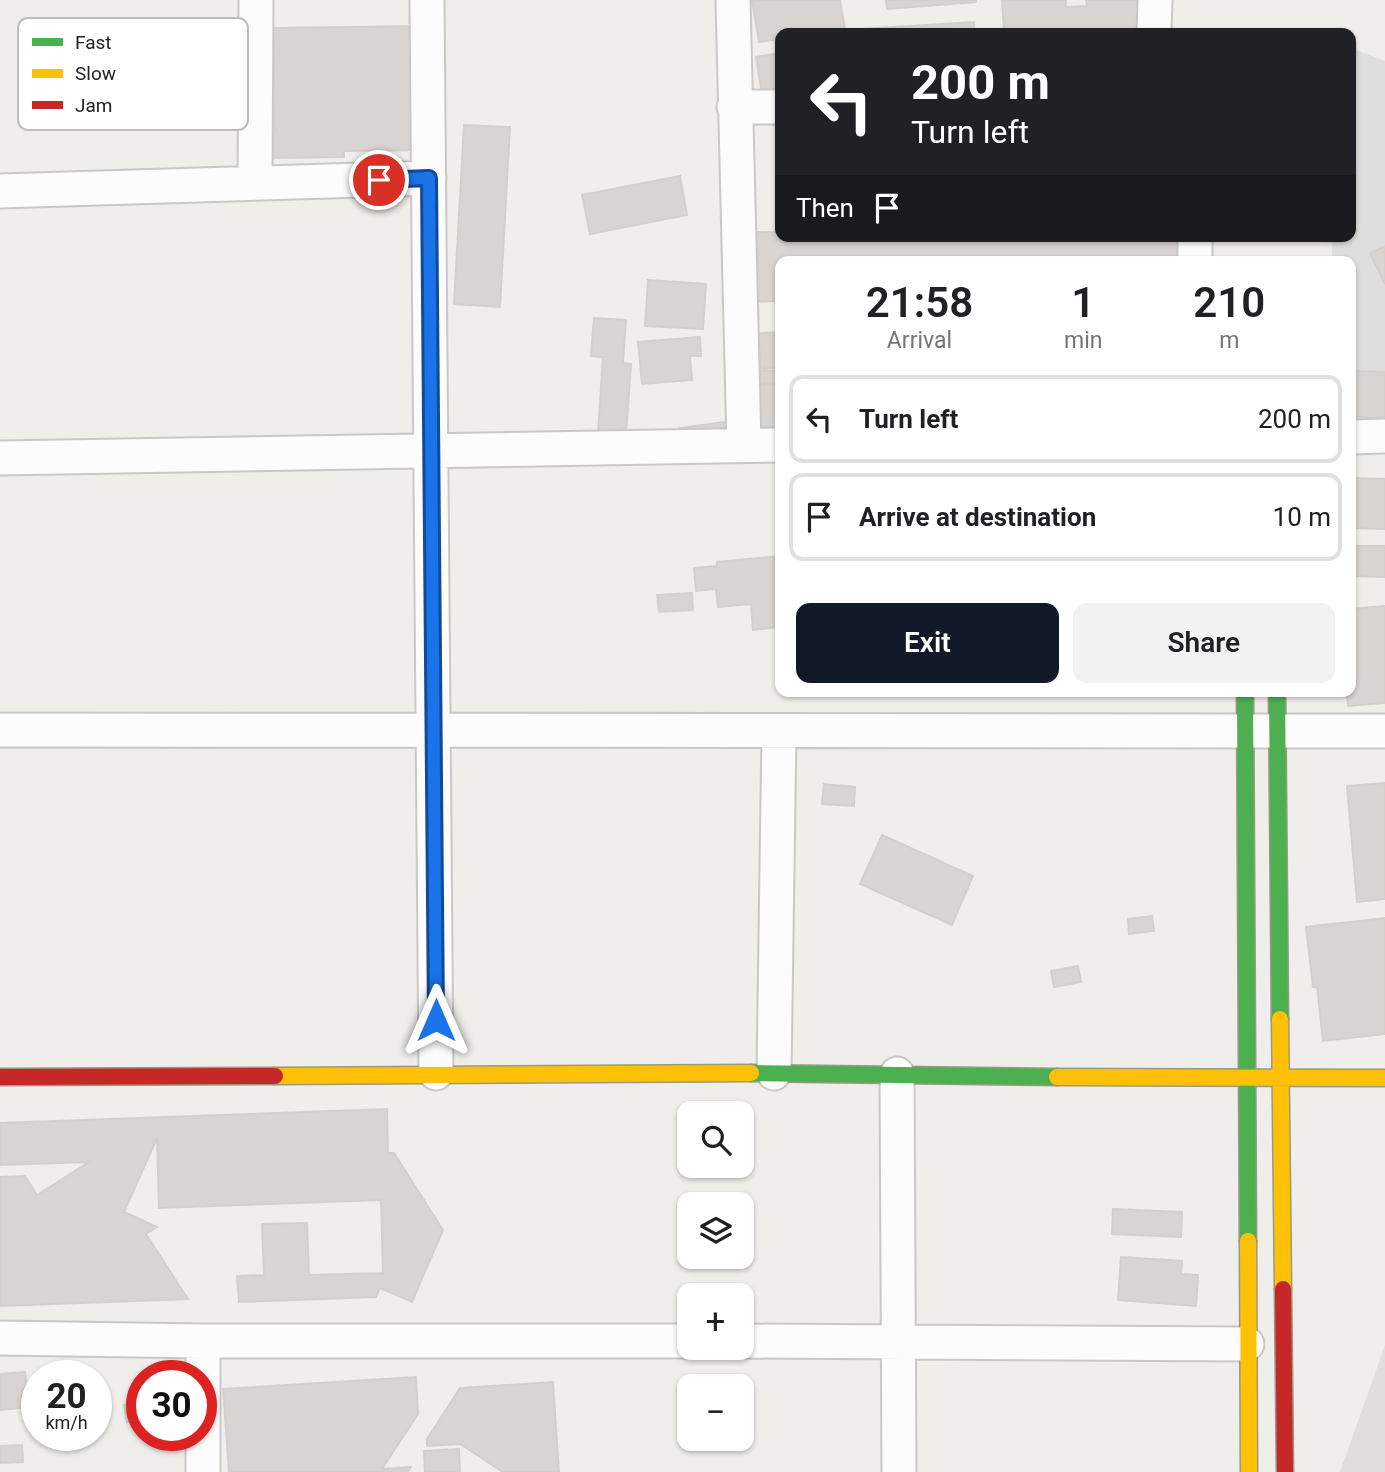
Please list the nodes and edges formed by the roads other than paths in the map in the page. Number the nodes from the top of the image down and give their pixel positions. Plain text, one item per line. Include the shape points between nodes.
1 (256, 0) edge
2 (427, 0) edge
3 (733, 0) edge
4 (1155, 0) edge
5 (1154, 28) edge
6 (734, 107) junction
7 (775, 107) edge
8 (429, 178) junction
9 (255, 183) junction
10 (0, 191) edge
11 (1385, 436) edge
12 (1356, 437) edge
13 (775, 445) edge
14 (744, 446) junction
15 (431, 451) junction
16 (0, 458) edge
17 (1247, 697) edge
18 (1275, 697) edge
19 (0, 730) edge
20 (433, 730) junction
21 (779, 730) junction
22 (1261, 731) junction
23 (1385, 731) edge
24 (436, 1073) junction
25 (774, 1073) junction
26 (897, 1074) junction
27 (0, 1077) edge
28 (1385, 1078) edge
29 (1248, 1079) junction
30 (1280, 1079) junction
31 (0, 1339) edge
32 (203, 1341) junction
33 (677, 1341) edge
34 (754, 1341) edge
35 (900, 1341) junction
36 (1247, 1344) junction
37 (203, 1472) edge
38 (899, 1472) edge
39 (1249, 1472) edge
40 (1285, 1472) edge

1 - 9 street
2 - 8 street
3 - 6 street
4 - 5 street
6 - 7 street
6 - 14 street
8 - 9 street
8 - 15 street
9 - 10 street
11 - 12 street
13 - 14 street
14 - 15 street
15 - 16 street
15 - 20 street
17 - 22 street
18 - 22 street
19 - 20 street
20 - 21 street
20 - 24 street
21 - 22 street
21 - 25 street
22 - 23 street
22 - 29 street
22 - 30 street
24 - 25 street
24 - 27 street
25 - 26 street
26 - 29 street
26 - 35 street
28 - 30 street
29 - 30 street
29 - 36 street
30 - 40 street
31 - 32 street
32 - 33 street
32 - 37 street
34 - 35 street
35 - 36 street
35 - 38 street
36 - 39 street

